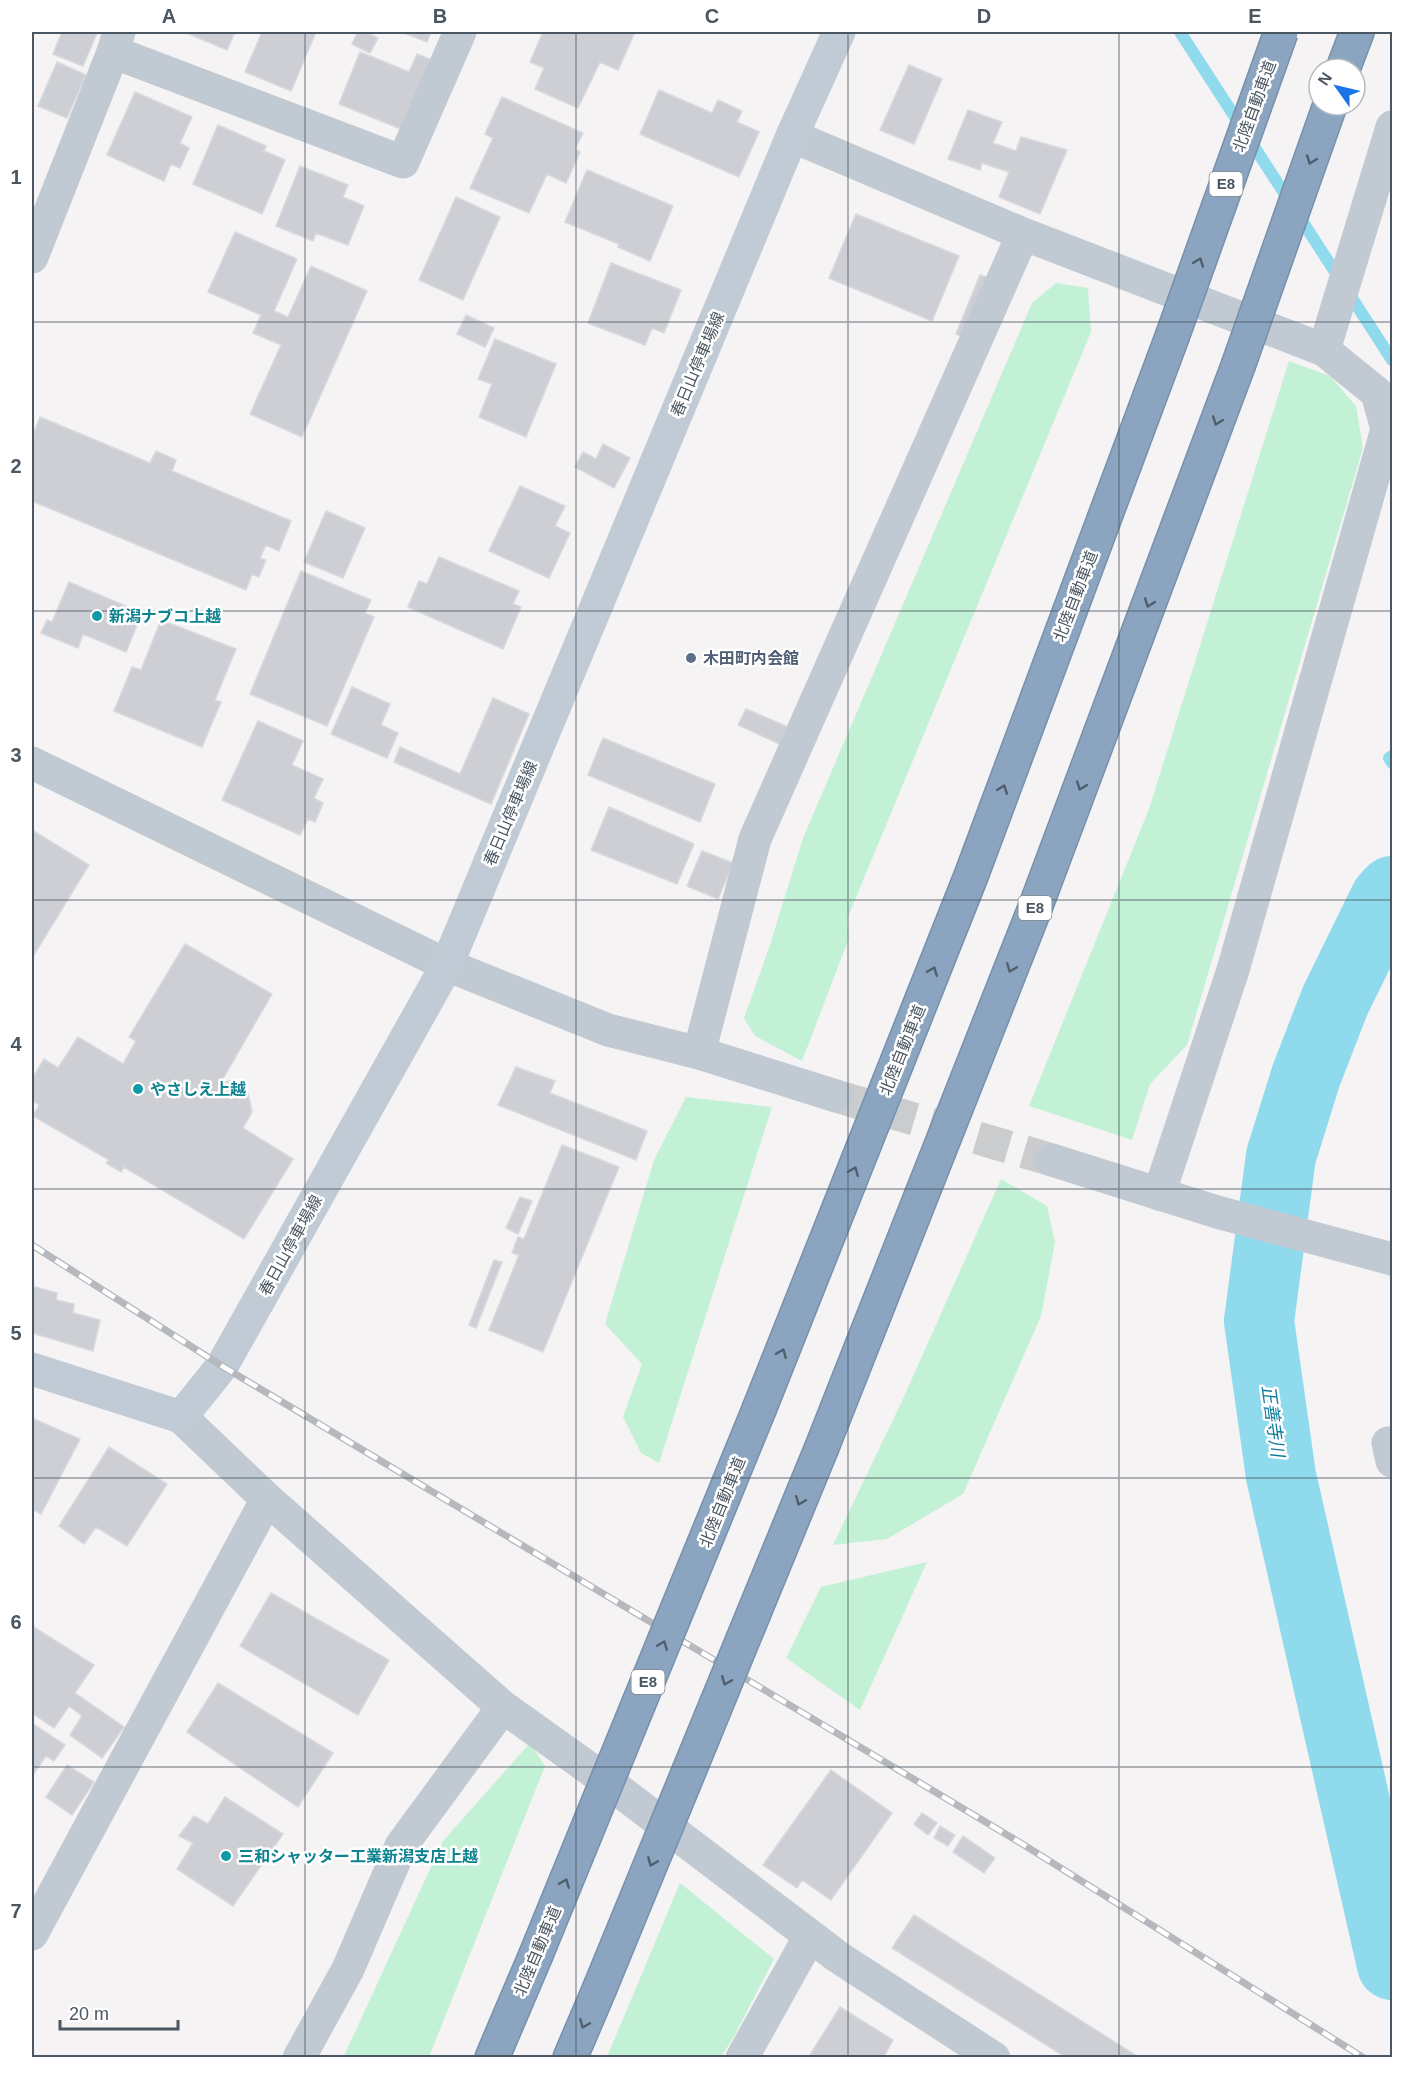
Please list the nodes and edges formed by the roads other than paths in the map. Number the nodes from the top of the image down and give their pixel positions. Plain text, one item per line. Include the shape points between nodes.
1 (460, 32) edge
2 (839, 32) edge
3 (1281, 32) edge
4 (1357, 32) edge
5 (116, 42) edge
6 (1348, 57) edge
7 (1326, 117) edge
8 (1392, 127) edge
9 (792, 136) junction
10 (1023, 234) junction
11 (32, 257) edge
12 (1324, 350) junction
13 (32, 763) edge
14 (447, 965) junction
15 (699, 1053) junction
16 (836, 1096) tunnel mouth
17 (1052, 1160) tunnel mouth
18 (1159, 1194) junction
19 (1392, 1260) edge
20 (32, 1369) edge
21 (181, 1417) junction
22 (1392, 1446) edge
23 (1392, 1461) edge
24 (267, 1499) junction
25 (503, 1707) junction
26 (32, 1934) edge
27 (810, 1936) junction
28 (299, 2058) edge
29 (492, 2058) edge
30 (570, 2058) edge
31 (742, 2058) edge
32 (994, 2058) edge

1 - 5 street via 403,162
2 - 9 main road, 春日山停車場線
29 -> 3 highway, 北陸自動車道 / E8, bridge via 760,1407 970,876 1172,337
4 - 6 highway
5 - 11 street
7 -> 30 highway, E8, bridge via 1238,366 1035,908 822,1447
8 - 12 street
9 - 10 street
9 - 14 main road, 春日山停車場線
10 - 12 street
10 - 15 street via 755,839
12 - 18 street via 1377,393 1387,429 1233,970
13 - 14 street
14 - 15 street via 608,1030
14 - 21 main road, 春日山停車場線 via 222,1366
15 - 16 street
17 - 18 street
18 - 19 street
20 - 21 main road
21 - 24 street
22 - 23 street via 1388,1443
24 - 25 street
24 - 26 street
25 - 27 street
25 - 28 street via 401,1846 348,1969
27 - 31 street
27 - 32 street

